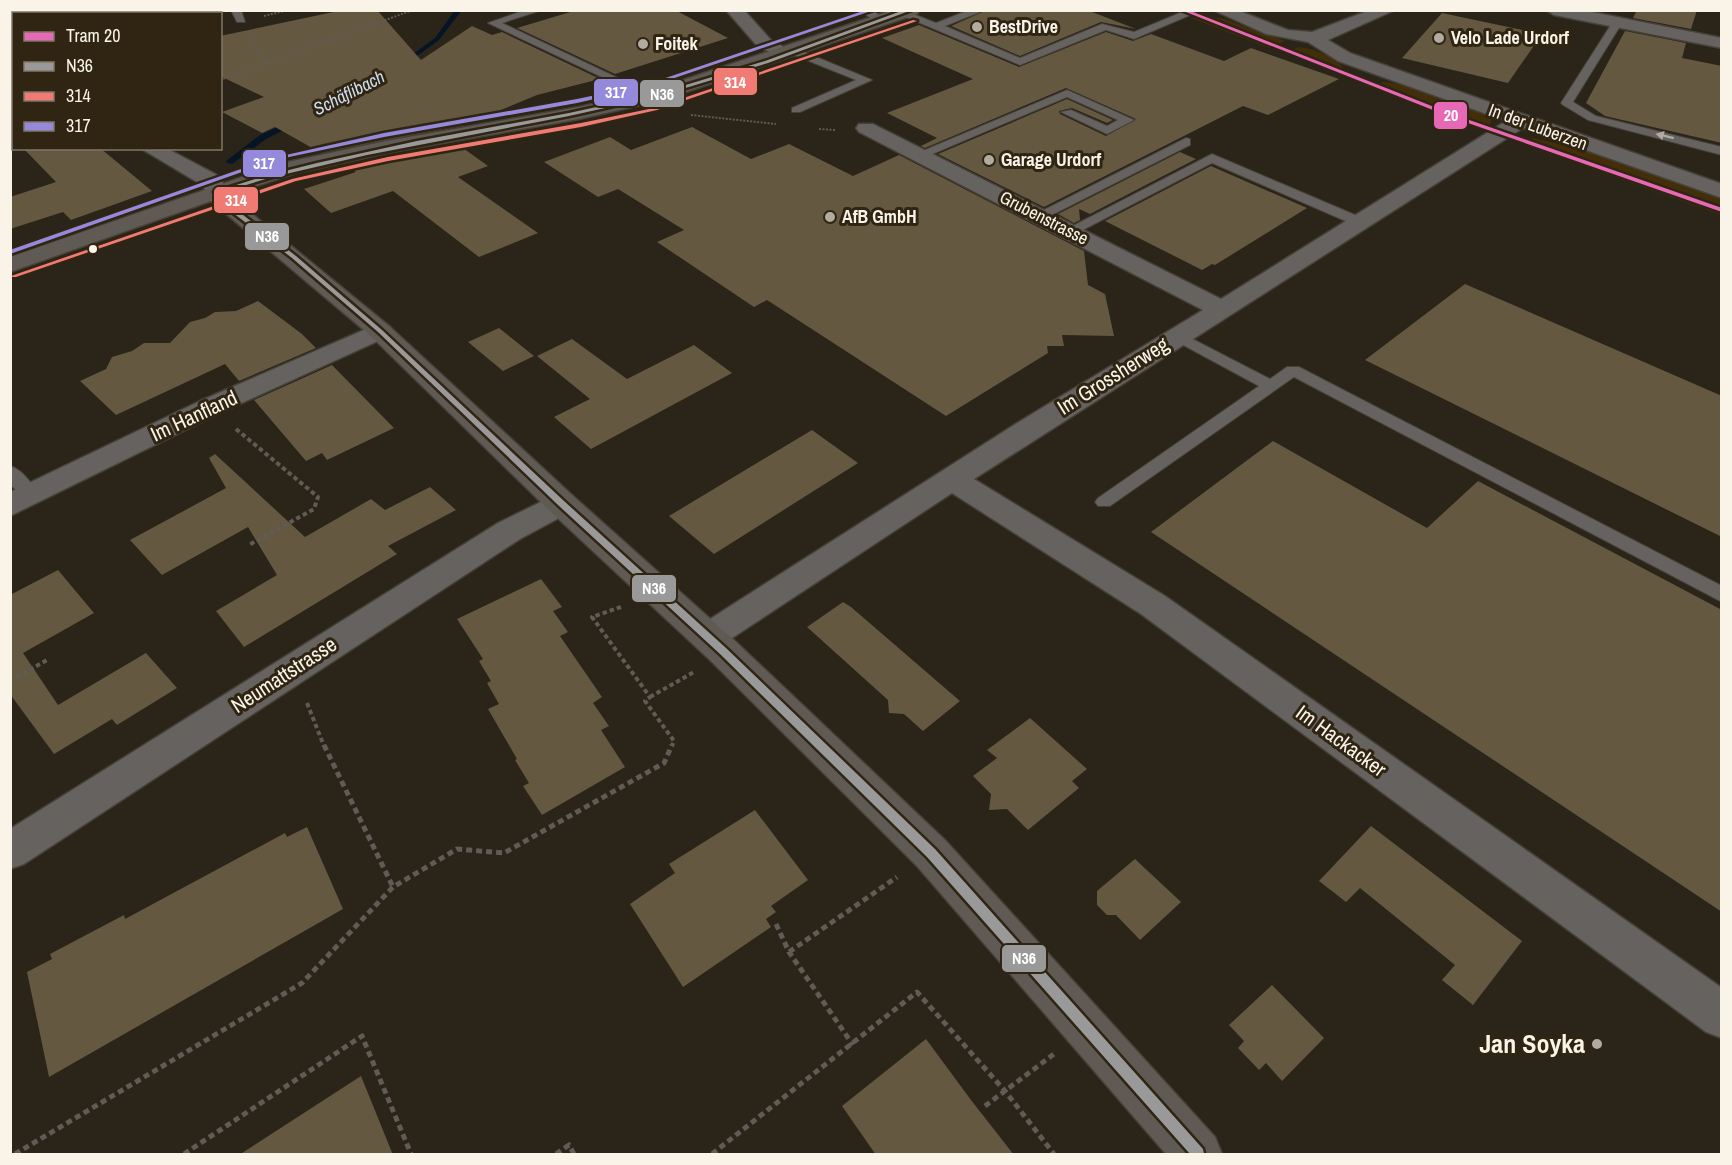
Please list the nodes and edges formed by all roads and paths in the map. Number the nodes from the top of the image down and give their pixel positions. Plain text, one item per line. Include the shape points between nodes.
1 (413, 10) edge
2 (537, 10) edge
3 (734, 10) edge
4 (864, 10) edge
5 (980, 10) edge
6 (1197, 10) edge
7 (1221, 10) edge
8 (1387, 10) edge
9 (1554, 10) edge
10 (908, 12) edge
11 (882, 21) junction
12 (1617, 23) junction
13 (936, 26) junction
14 (1311, 37) junction
15 (1722, 43) edge
16 (789, 52) junction
17 (222, 79) edge
18 (652, 97) junction
19 (796, 110) dead end
20 (1067, 112) dead end
21 (688, 115) dead end
22 (1520, 121) junction
23 (782, 125) dead end
24 (866, 128) joint
25 (816, 129) dead end
26 (1186, 142) dead end
27 (154, 150) edge
28 (1722, 151) edge
29 (919, 154) junction
30 (217, 192) junction
31 (1722, 192) edge
32 (1039, 216) junction
33 (1362, 223) junction
34 (1070, 231) junction
35 (10, 265) edge
36 (1221, 309) junction
37 (380, 331) junction
38 (1177, 336) junction
39 (1271, 386) junction
40 (210, 407) junction
41 (10, 472) edge
42 (951, 479) junction
43 (20, 500) edge
44 (1104, 502) dead end
45 (561, 503) junction
46 (249, 545) dead end
47 (1722, 595) edge
48 (625, 606) dead end
49 (703, 653) junction
50 (47, 660) dead end
51 (283, 676) junction
52 (10, 681) edge
53 (651, 697) junction
54 (10, 851) edge
55 (901, 874) dead end
56 (393, 887) junction
57 (776, 924) dead end
58 (789, 952) junction
59 (1722, 1016) edge
60 (853, 1045) junction
61 (1060, 1049) dead end
62 (1005, 1091) junction
63 (985, 1106) dead end
64 (15, 1155) edge
65 (184, 1155) edge
66 (411, 1155) edge
67 (556, 1155) edge
68 (573, 1155) edge
69 (712, 1155) edge
70 (1054, 1155) edge
71 (1198, 1155) edge

1 - 17 path
2 - 18 lane via 493,23
3 - 16 street via 764,43
4 - 11 lane
5 - 13 lane
6 - 13 lane via 1134,36 1106,26 1020,62
7 - 14 street, In der Luberzen via 1281,32
8 - 14 street
9 - 12 street
10 - 11 street
10 - 13 lane
11 - 16 street
12 - 15 street
28 -> 12 lane via 1592,118 1567,103
14 - 22 street, In der Luberzen via 1344,57
16 - 18 street
16 - 19 lane via 866,80
18 - 30 street via 342,156
20 - 29 lane via 1107,130 1128,120 1067,93
21 - 23 path
22 - 31 street, In der Luberzen
22 - 33 street, Im Grossherweg
24 - 25 path
24 - 29 street, Grubenstrasse
26 - 32 lane
27 - 30 street via 212,181
29 - 32 street, Grubenstrasse
30 - 35 street
30 - 37 street via 222,202
32 - 34 street, Grubenstrasse
33 - 34 lane via 1212,158
33 - 36 street, Im Grossherweg
34 - 36 street, Grubenstrasse
36 - 38 street, Im Grossherweg
37 - 40 street, Im Hanfland
37 - 45 street
38 - 39 lane
38 - 42 street, Im Grossherweg
39 - 44 lane
39 - 47 lane via 1293,370
40 - 43 street, Im Hanfland
40 - 46 path via 318,497 314,509
41 - 43 lane
42 - 49 street, Im Grossherweg
42 - 59 street, Im Hackacker via 1153,605
45 - 49 street
45 - 51 street, Neumattstrasse via 509,531
48 - 53 path via 592,617
49 - 53 path
49 - 71 street via 931,853
50 - 52 path
51 - 54 street, Neumattstrasse
51 - 56 path via 307,703
53 - 56 path via 645,700 674,741 664,763 504,853 457,849
55 - 58 path
56 - 64 path via 302,983
57 - 58 path
58 - 60 path
60 - 62 path via 917,992
60 - 69 path
61 - 62 path
62 - 63 path
62 - 70 path
65 - 66 path via 362,1036
67 - 68 path via 569,1145

